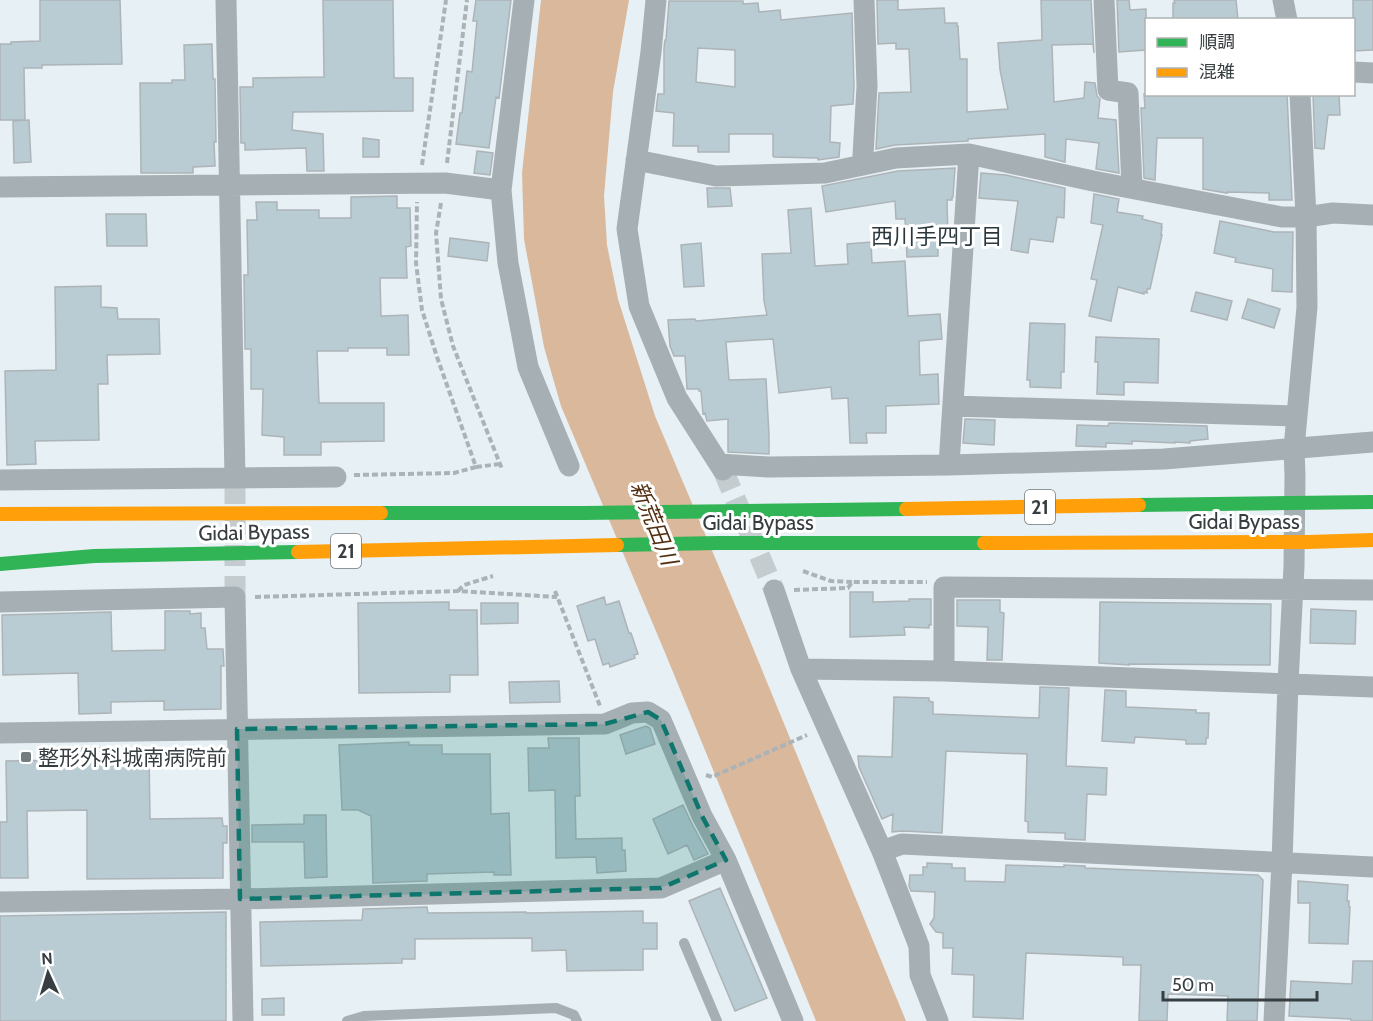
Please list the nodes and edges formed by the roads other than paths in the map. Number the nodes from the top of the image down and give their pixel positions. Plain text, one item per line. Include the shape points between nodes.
1 (226, 0) edge
2 (524, 0) edge
3 (656, 0) edge
4 (864, 0) edge
5 (1104, 0) edge
6 (1283, 0) edge
7 (1287, 18) edge
8 (1355, 72) edge
9 (1373, 73) edge
10 (1300, 96) edge
11 (969, 154) junction
12 (636, 160) junction
13 (866, 164) junction
14 (229, 184) junction
15 (0, 188) edge
16 (1132, 188) junction
17 (501, 190) junction
18 (1373, 215) edge
19 (1306, 217) junction
20 (953, 406) junction
21 (1297, 416) junction
22 (1373, 442) edge
23 (1294, 448) junction
24 (949, 465) junction
25 (568, 466) dead end
26 (336, 477) road end
27 (235, 478) junction
28 (0, 480) edge
29 (1348, 488) dead end
30 (1373, 502) edge
31 (1306, 503) junction
32 (0, 514) edge
33 (1373, 540) edge
34 (1308, 542) junction
35 (1353, 554) dead end
36 (0, 564) edge
37 (1293, 589) junction
38 (1373, 590) edge
39 (775, 592) tunnel mouth
40 (0, 602) edge
41 (801, 669) junction
42 (944, 670) junction
43 (1288, 683) junction
44 (1373, 687) edge
45 (237, 729) junction
46 (0, 732) edge
47 (882, 851) junction
48 (726, 861) junction
49 (1282, 861) junction
50 (1373, 867) edge
51 (240, 899) junction
52 (0, 902) edge
53 (684, 943) dead end
54 (243, 1021) edge
55 (347, 1021) edge
56 (577, 1021) edge
57 (717, 1021) edge
58 (794, 1021) edge
59 (938, 1021) edge
60 (1274, 1021) edge

1 - 14 street
2 - 17 street
3 - 12 street
4 - 13 street
5 - 16 street via 1108,90 1128,93
6 - 7 street
8 - 9 street
10 - 19 street
11 - 13 street via 896,158
11 - 16 street
11 - 20 street
12 - 13 street via 716,176 825,173
12 - 24 street via 627,229 639,306 676,398 721,467
14 - 15 street
14 - 17 street via 445,183
14 - 27 street
16 - 19 street via 1282,217
17 - 25 street via 508,263 528,367
18 - 19 street via 1333,213
19 - 21 street via 1307,307
20 - 21 street
20 - 24 street
21 - 23 street
22 - 23 street
23 - 24 street via 1164,459
23 - 37 street
26 - 27 street
27 - 28 street
29 - 31 highway, 21
30 - 31 highway, Gidai Bypass / 21
31 - 32 highway, Gidai Bypass / 21 via 548,514
33 - 34 highway, Gidai Bypass / 21
34 - 35 highway, 21
34 - 36 highway, Gidai Bypass / 21 via 718,543 94,556
37 - 38 street
37 - 42 street via 944,587
37 - 43 street
39 - 41 street
40 - 45 street via 235,597
41 - 42 street
41 - 47 street
42 - 43 street
43 - 44 street
43 - 49 street
45 - 46 street
45 - 48 street via 605,724 632,713 648,712 661,720
45 - 51 street
47 - 49 street via 902,844
47 - 59 street via 918,946 920,975
48 - 51 street via 662,888
48 - 58 street
49 - 50 street
49 - 60 street
51 - 52 street
51 - 54 street
53 - 57 lane
55 - 56 lane via 364,1016 556,1008 574,1015

